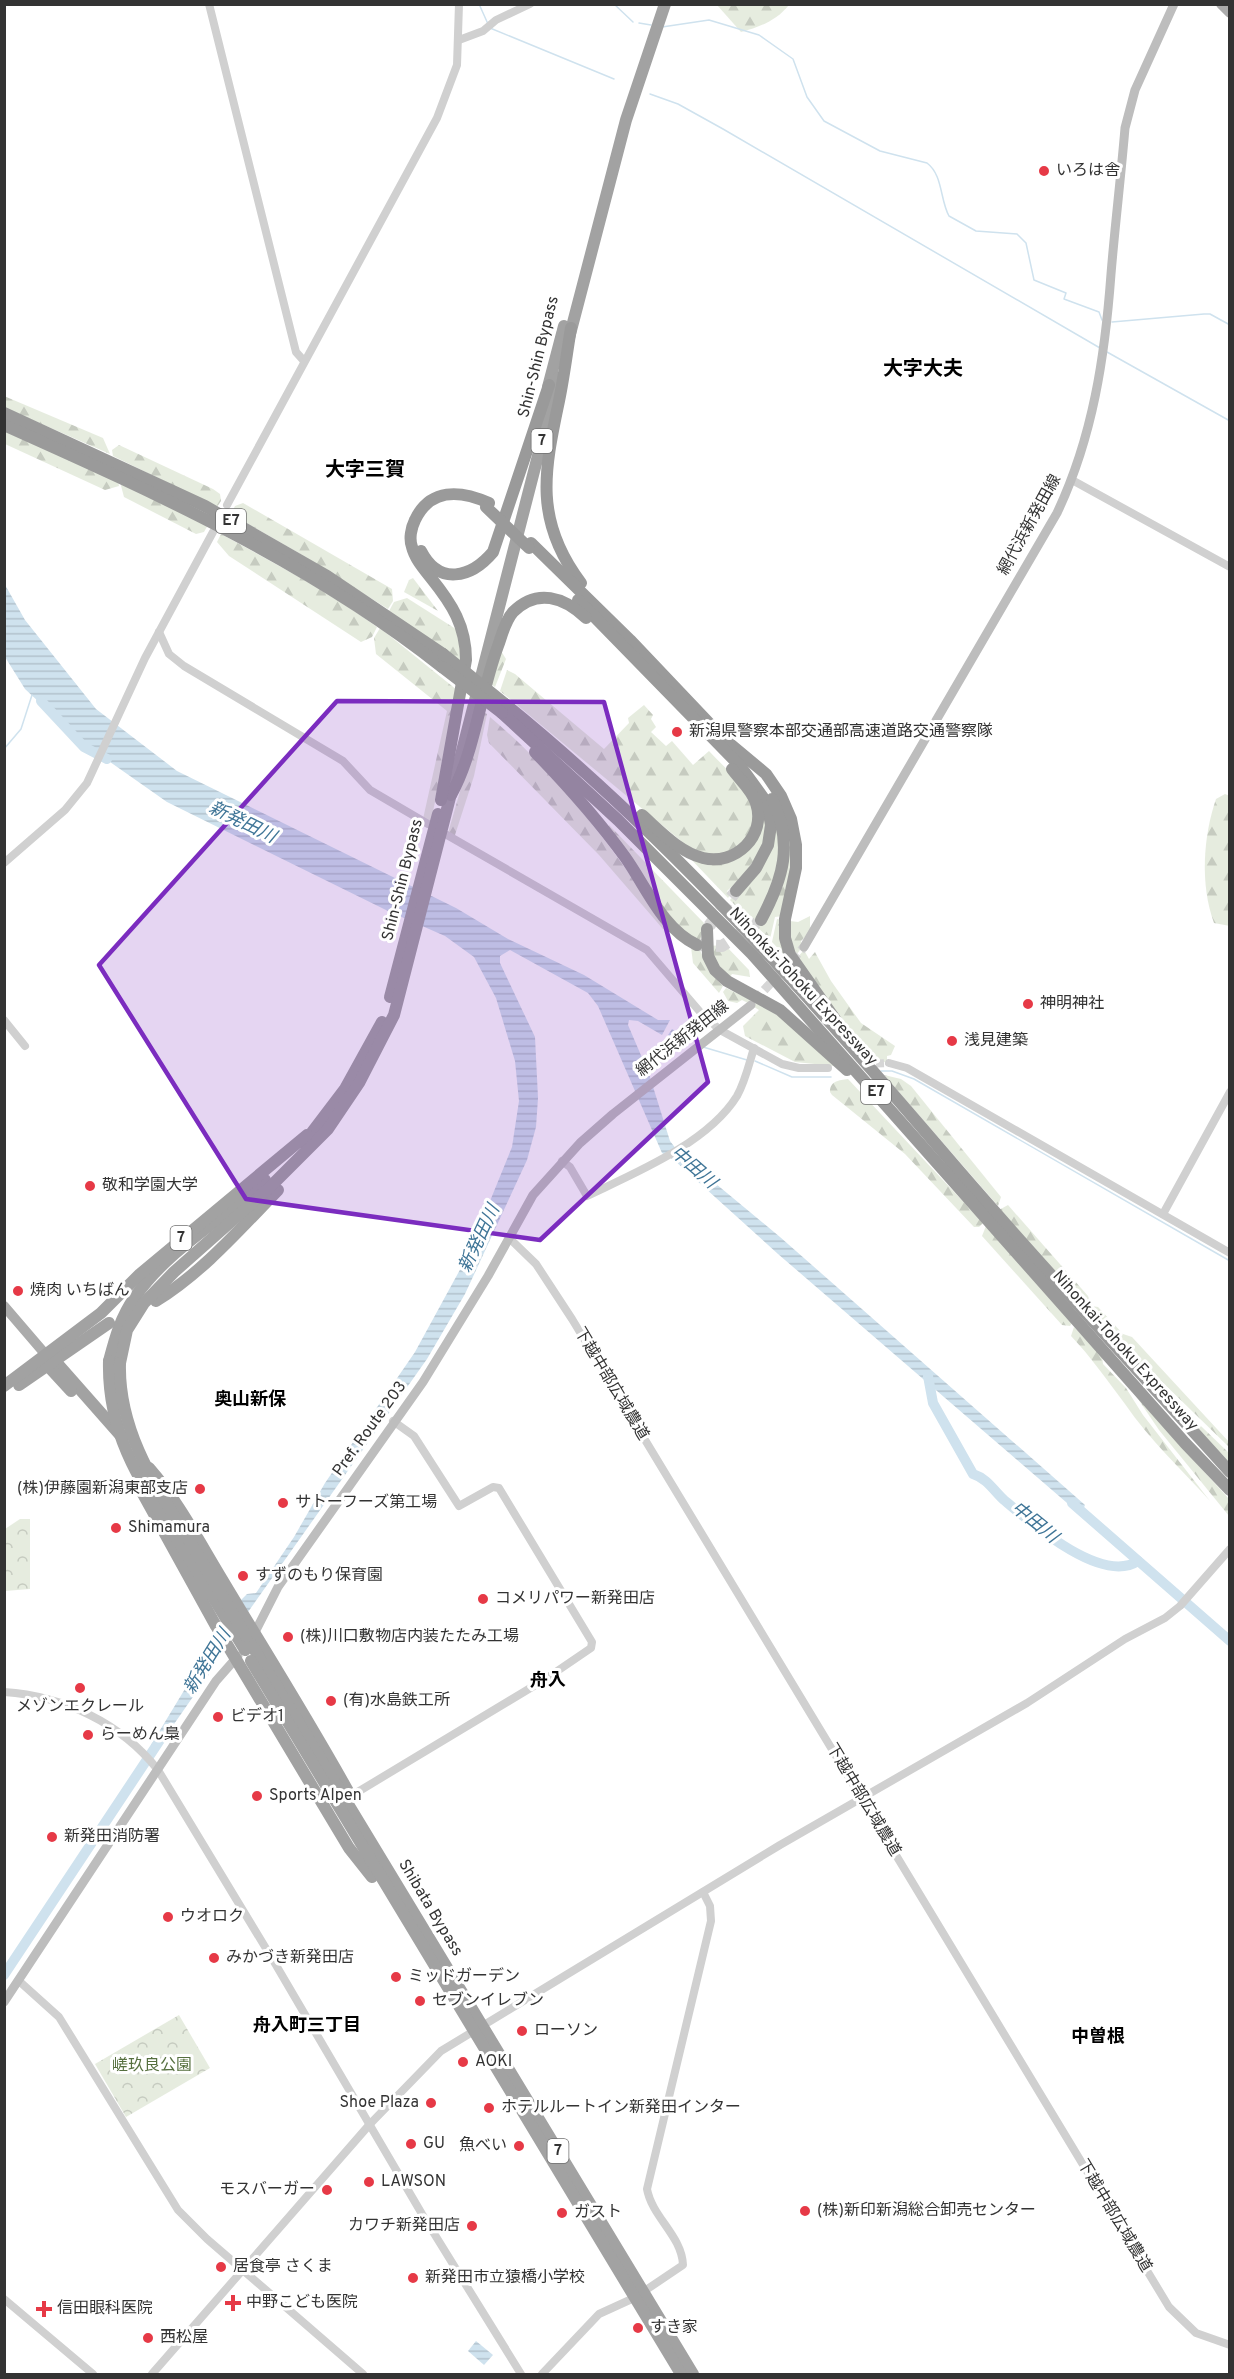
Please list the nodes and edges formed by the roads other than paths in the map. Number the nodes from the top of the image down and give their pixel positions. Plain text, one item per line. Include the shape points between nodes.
1 (209, 4) edge
2 (459, 4) edge
3 (530, 4) edge
4 (656, 4) edge
5 (665, 4) edge
6 (1174, 4) edge
7 (1221, 4) edge
8 (1230, 13) edge
9 (459, 40) junction
10 (571, 328) junction
11 (304, 361) junction
12 (549, 385) junction
13 (4, 413) edge
14 (4, 425) edge
15 (1072, 480) junction
16 (227, 505) dead end
17 (488, 505) junction
18 (213, 532) dead end
19 (1230, 567) edge
20 (159, 632) junction
21 (627, 644) junction
22 (503, 711) junction
23 (525, 720) junction
24 (719, 740) junction
25 (446, 798) junction
26 (428, 824) dead end
27 (447, 835) dead end
28 (4, 863) edge
29 (736, 891) tunnel mouth
30 (761, 920) tunnel mouth
31 (706, 929) tunnel mouth
32 (697, 945) tunnel mouth
33 (804, 947) tunnel mouth
34 (751, 1005) tunnel mouth
35 (4, 1020) edge
36 (720, 1030) junction
37 (25, 1046) dead end
38 (754, 1048) junction
39 (888, 1063) tunnel mouth
40 (828, 1068) dead end
41 (878, 1075) junction
42 (1230, 1092) edge
43 (634, 1097) joint
44 (323, 1127) junction
45 (562, 1161) junction
46 (937, 1164) junction
47 (1163, 1214) junction
48 (509, 1238) junction
49 (1230, 1253) edge
50 (156, 1301) dead end
51 (4, 1306) edge
52 (109, 1323) dead end
53 (50, 1360) junction
54 (4, 1386) edge
55 (4, 1394) edge
56 (393, 1421) junction
57 (1230, 1473) edge
58 (1230, 1490) edge
59 (1230, 1550) edge
60 (247, 1646) junction
61 (4, 1692) edge
62 (302, 1739) junction
63 (155, 1767) junction
64 (351, 1796) junction
65 (863, 1799) junction
66 (703, 1892) junction
67 (403, 1915) junction
68 (423, 1926) junction
69 (19, 1981) junction
70 (4, 2002) edge
71 (478, 2029) junction
72 (370, 2124) junction
73 (242, 2269) junction
74 (638, 2294) junction
75 (4, 2299) edge
76 (1230, 2345) edge
77 (93, 2374) edge
78 (152, 2374) edge
79 (363, 2374) edge
80 (521, 2374) edge
81 (542, 2374) edge
82 (681, 2374) edge
83 (693, 2374) edge

1 - 11 street via 296,352
2 - 9 street
3 - 9 street
4 - 12 highway, Shin-Shin Bypass / 7 via 618,118
5 - 10 highway, Shin-Shin Bypass / 7 via 626,120
6 - 15 main road, 網代浜新発田線 via 1135,90 1125,128 1104,352
7 - 8 main road
9 - 11 street via 457,65 437,118
10 - 21 highway via 549,445 544,483 546,511 566,563
10 - 25 highway, Shin-Shin Bypass / 7
11 - 16 street
12 - 17 highway via 492,552 468,573 452,575 425,560 418,545 418,528 422,516 433,505 457,498
12 - 25 highway, Shin-Shin Bypass / 7
13 - 22 highway, E7, bridge via 204,506 327,576 443,654
14 - 22 highway, E7, bridge via 195,513 317,583
15 - 19 street
15 - 33 main road, 網代浜新発田線 via 1057,513
17 - 21 highway, bridge
17 - 25 highway via 457,493 441,495 430,500 411,527 411,546 460,621 466,649
18 - 20 street
20 - 26 street via 169,654 184,666 343,761 370,790
20 - 28 street via 77,798
21 - 24 highway
21 - 25 highway via 560,599 540,597 512,614 479,706 460,779
22 - 23 highway, Nihonkai-Tohoku Expressway / E7
22 - 32 highway via 625,857 663,916 682,938
22 - 46 highway, Nihonkai-Tohoku Expressway / E7 via 752,954
23 - 24 highway via 681,848 711,859 728,857 749,844 757,828 754,798
23 - 41 highway, Nihonkai-Tohoku Expressway / E7 via 669,852
24 - 29 highway via 756,784 767,803 771,825 768,845 756,868
24 - 30 highway via 760,780 781,822 783,868 777,890
24 - 41 highway via 765,774 781,796 796,845 796,868 785,919 790,955
25 - 44 highway, Shin-Shin Bypass / 7 via 390,1014 356,1080
27 - 36 street via 647,950
31 - 46 highway via 708,956 715,970 804,1029
34 - 36 main road, 網代浜新発田線
35 - 37 street
36 - 38 street
36 - 43 main road, 網代浜新発田線
38 - 40 street via 782,1064
38 - 45 street via 738,1095 725,1113 669,1154 587,1196 570,1167
39 - 47 street via 907,1068
41 - 57 highway, Nihonkai-Tohoku Expressway / E7
42 - 47 street
43 - 45 main road, Pref. Route 203
44 - 50 highway, 7 via 313,1153 178,1288
44 - 53 highway, 7 via 140,1274
44 - 60 highway, Shin-Shin Bypass / 7, bridge via 258,1187 164,1264 135,1297 117,1329 108,1389 114,1421 153,1503
45 - 48 main road, Pref. Route 203 via 533,1195
46 - 58 highway, Nihonkai-Tohoku Expressway / E7
47 - 49 street
48 - 56 main road, Pref. Route 203 via 423,1382
48 - 65 street, 下越中部広域農道 via 536,1264 554,1290
51 - 53 main road
52 - 53 highway
53 - 54 highway
53 - 55 highway
53 - 60 highway, 7 via 168,1489 247,1617
53 - 60 highway, 7 via 117,1443 147,1504 229,1646
56 - 60 main road, Pref. Route 203 via 278,1587
56 - 64 street via 414,1436 459,1506 493,1487 499,1488 592,1642 591,1648 547,1678
59 - 65 street via 1180,1606 1157,1623
60 - 62 highway, Shibata Bypass / 7
60 - 63 main road, Pref. Route 203
60 - 64 highway, 7
60 - 67 highway, 7 via 349,1848
61 - 63 street via 42,1697 80,1710 118,1731
62 - 67 highway, Shibata Bypass / 7
62 - 68 highway, Shibata Bypass / 7
63 - 69 main road, Pref. Route 203
63 - 72 street
64 - 68 highway, 7
65 - 66 street
65 - 76 street, 下越中部広域農道 via 1169,2307 1196,2333
66 - 71 street
66 - 74 street via 710,1906 711,1921 647,2189 681,2250 683,2265
67 - 71 highway, Shibata Bypass / 7
68 - 71 highway, Shibata Bypass / 7
69 - 70 main road, Pref. Route 203
69 - 73 street via 59,2017 178,2210
71 - 72 street via 426,2063
71 - 74 highway, Shibata Bypass / 7
72 - 73 street
72 - 80 street
73 - 78 street
73 - 79 street
74 - 81 street via 599,2314
74 - 82 highway, Shibata Bypass / 7
74 - 83 highway, Shibata Bypass / 7
75 - 77 street

